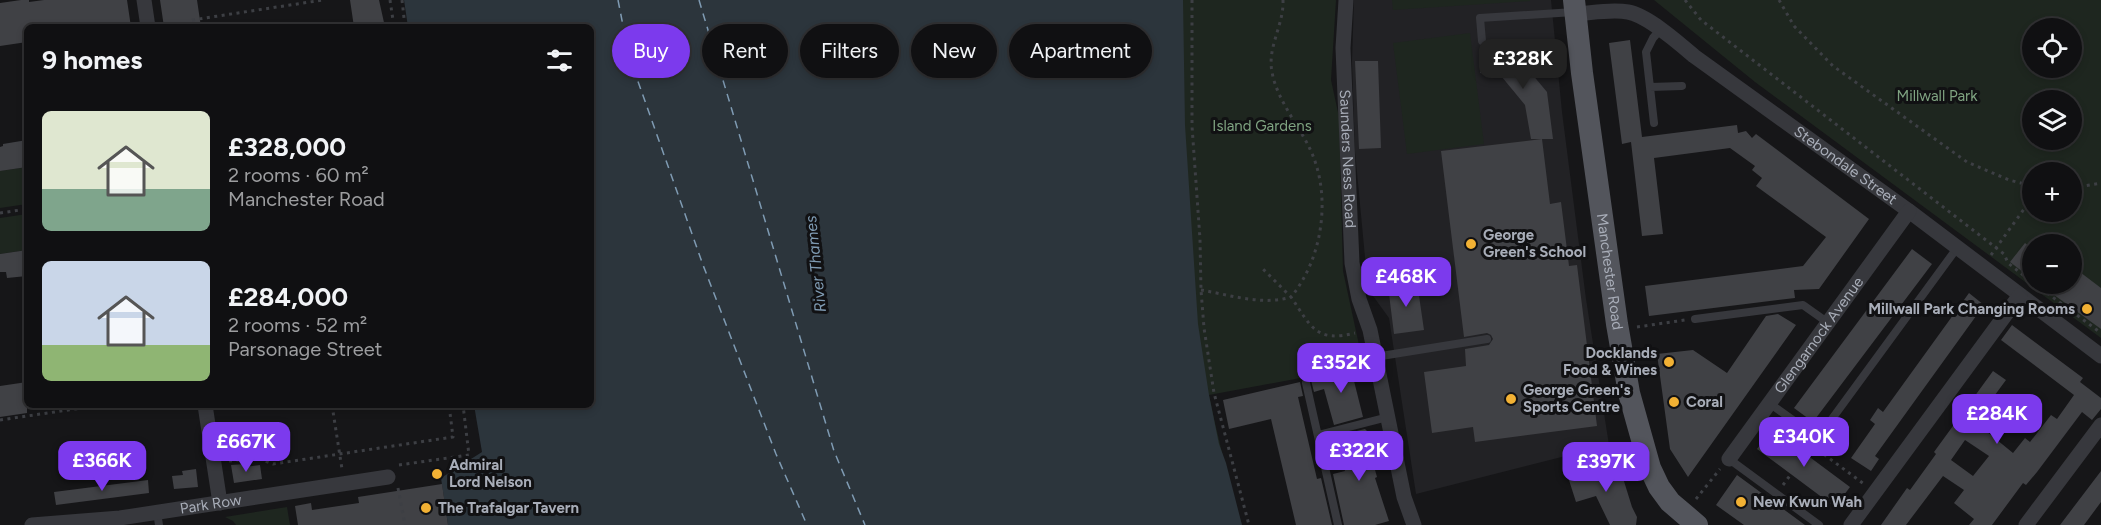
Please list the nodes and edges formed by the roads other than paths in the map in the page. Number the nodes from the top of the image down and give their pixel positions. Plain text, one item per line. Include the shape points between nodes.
1 (144, 0) edge
2 (1346, 0) edge
3 (1575, 9) edge
4 (148, 24) edge
5 (1660, 30) junction
6 (1482, 42) dead end
7 (1682, 86) dead end
8 (1650, 87) junction
9 (1654, 123) dead end
10 (1909, 211) junction
11 (1957, 248) junction
12 (2020, 295) junction
13 (1695, 319) road end
14 (1827, 322) junction
15 (1487, 339) dead end
16 (2101, 356) edge
17 (1375, 357) junction
18 (1306, 382) dead end
19 (1769, 403) junction
20 (205, 408) edge
21 (1388, 417) junction
22 (2101, 425) edge
23 (1318, 435) junction
24 (1729, 459) joint
25 (393, 477) road end
26 (219, 503) junction
27 (158, 519) edge
28 (120, 521) edge
29 (1686, 522) edge
30 (32, 525) edge
31 (1338, 525) edge
32 (1414, 525) edge
33 (1819, 525) edge
34 (1851, 525) edge
35 (2026, 525) edge

1 - 4 street
2 - 17 street, Saunders Ness Road via 1343,48 1352,262
3 - 5 street, Stebondale Street via 1637,14
3 - 6 lane via 1480,18
3 - 29 main road, Manchester Road via 1629,393 1650,468
5 - 8 lane via 1646,52
5 - 10 street, Stebondale Street
7 - 8 lane
8 - 9 lane
10 - 11 street, Stebondale Street
10 - 14 street, Glengarnock Avenue
11 - 12 street, Stebondale Street
11 - 19 lane via 1818,438
12 - 16 street, Stebondale Street
12 - 34 street
13 - 14 lane via 1803,305
14 - 19 street, Glengarnock Avenue
15 - 17 lane
17 - 21 street, Saunders Ness Road
18 - 23 lane
19 - 24 street, Glengarnock Avenue
20 - 26 street
21 - 23 lane
21 - 32 street, Saunders Ness Road via 1404,497
22 - 35 street
23 - 31 lane
24 - 33 lane
25 - 26 street, Park Row
26 - 27 street, Park Row
27 - 28 street, Park Row
28 - 30 street, Park Row

